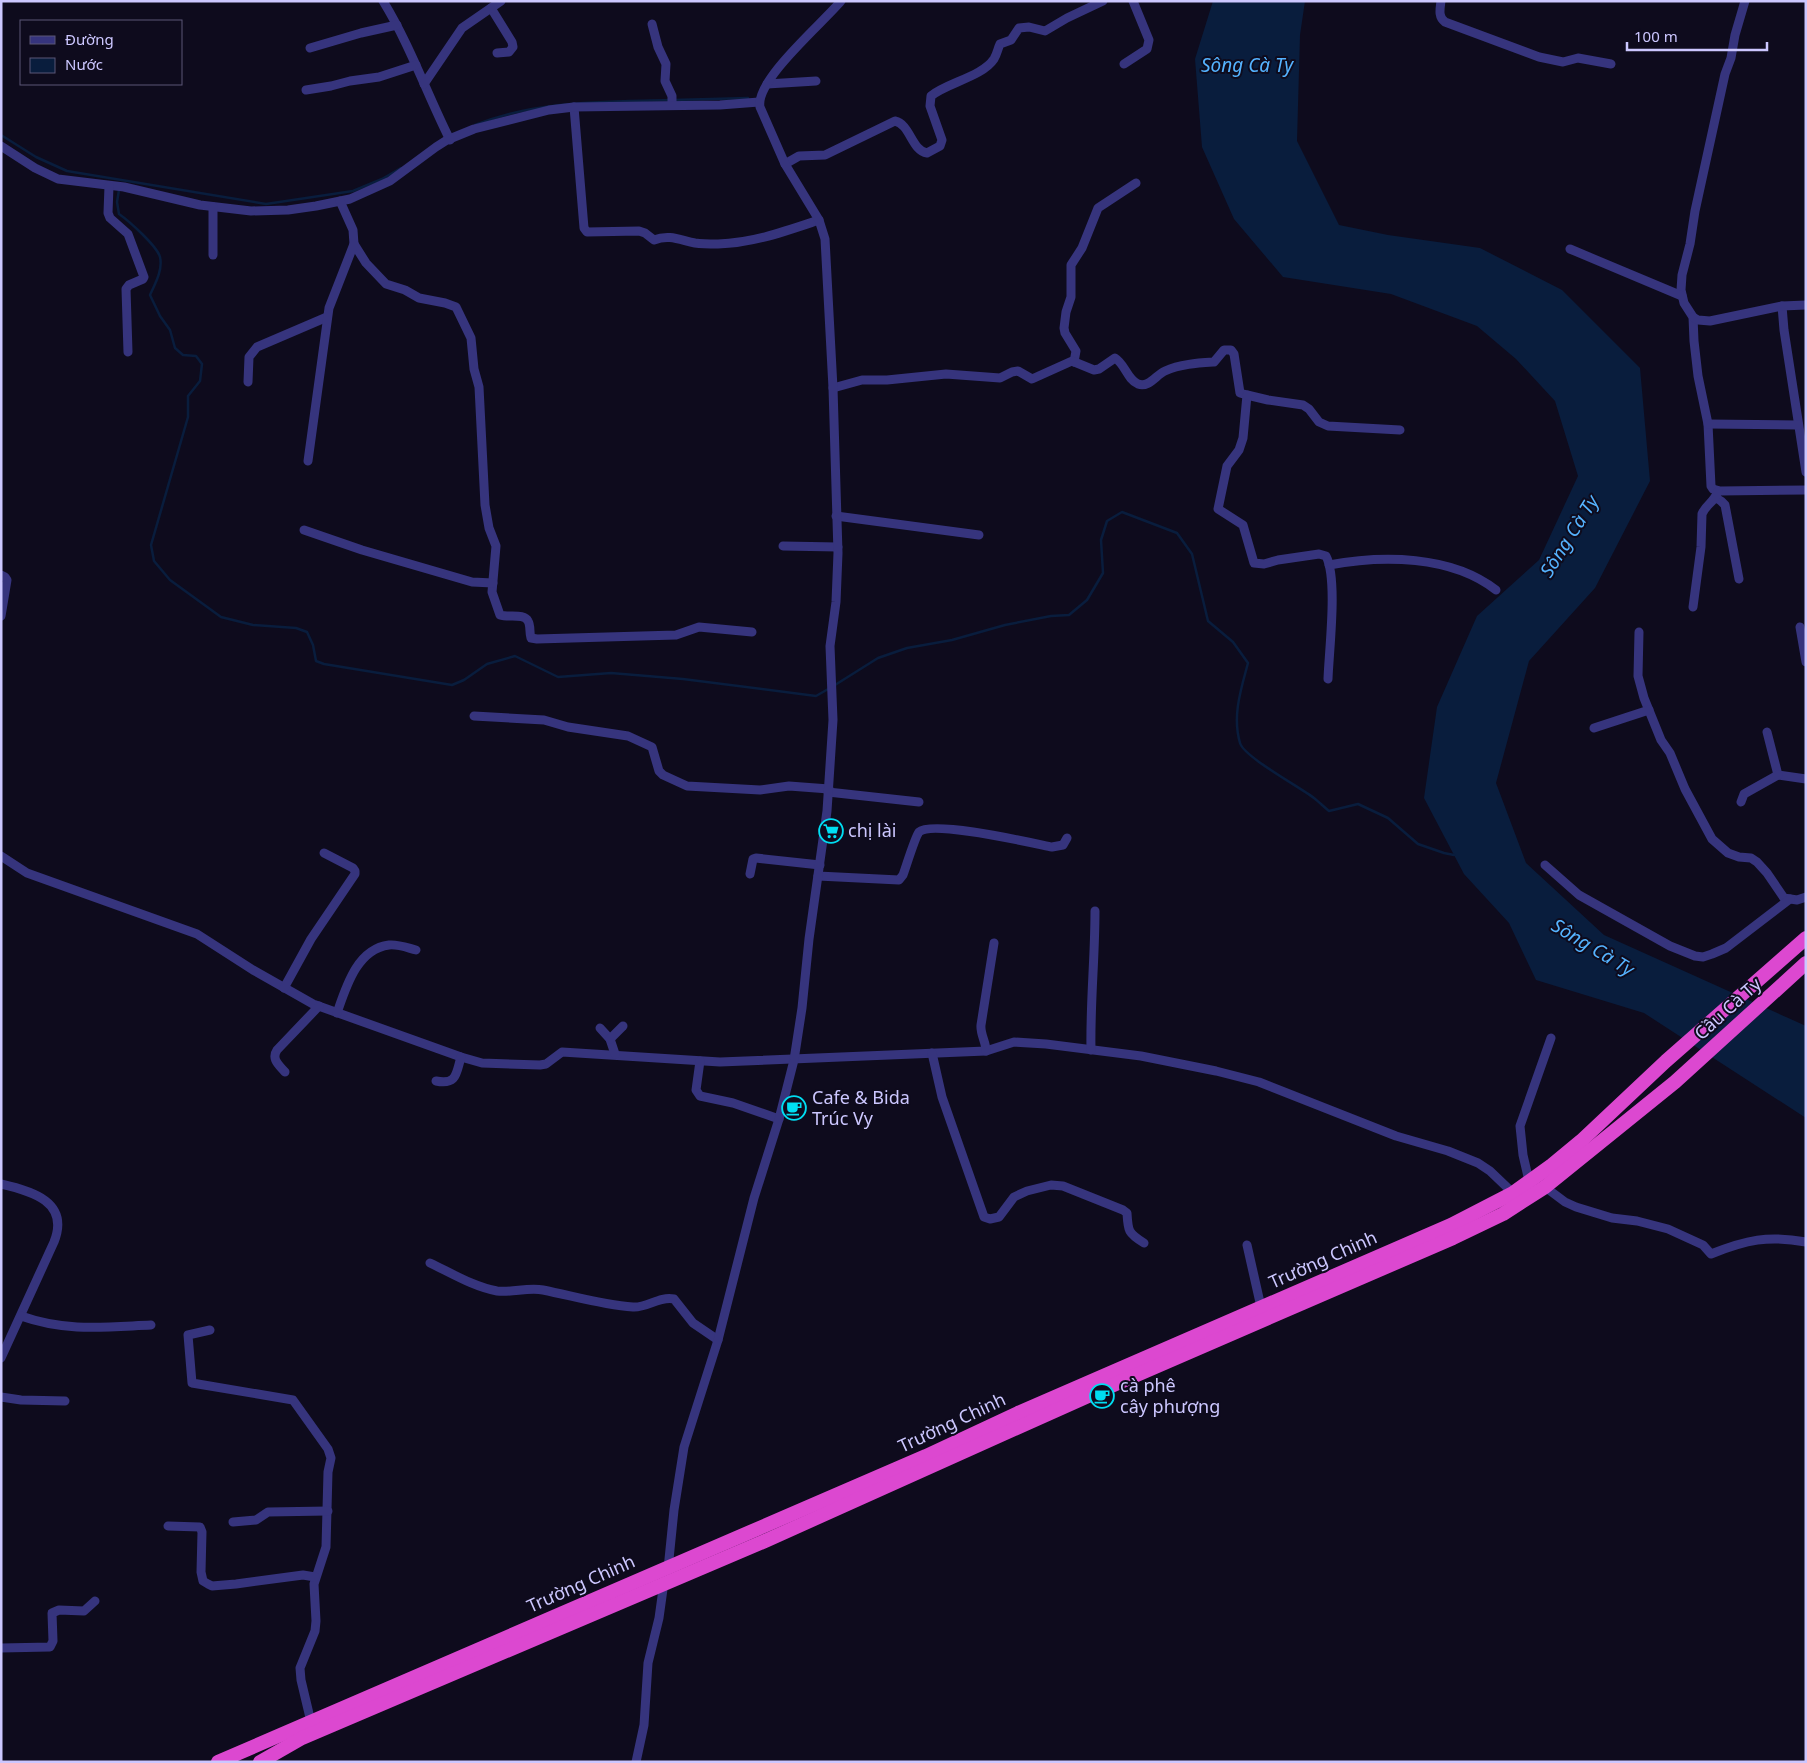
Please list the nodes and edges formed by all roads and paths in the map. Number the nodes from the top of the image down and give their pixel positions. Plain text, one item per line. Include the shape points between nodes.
1 (383, 1) edge
2 (501, 1) edge
3 (841, 1) edge
4 (1103, 1) edge
5 (1133, 1) edge
6 (1441, 1) edge
7 (1745, 1) edge
8 (491, 8) junction
9 (652, 24) dead end
10 (397, 25) junction
11 (310, 48) dead end
12 (497, 54) dead end
13 (1124, 64) dead end
14 (1611, 64) dead end
15 (416, 65) junction
16 (816, 82) dead end
17 (424, 84) junction
18 (766, 84) junction
19 (306, 90) dead end
20 (759, 102) junction
21 (672, 105) junction
22 (574, 107) junction
23 (447, 134) junction
24 (1, 146) edge
25 (784, 164) junction
26 (1136, 183) dead end
27 (109, 186) junction
28 (340, 201) junction
29 (213, 207) junction
30 (819, 220) junction
31 (354, 244) junction
32 (1570, 249) dead end
33 (213, 255) dead end
34 (1682, 296) junction
35 (1806, 305) edge
36 (1782, 306) junction
37 (327, 317) junction
38 (1693, 317) junction
39 (128, 352) dead end
40 (1074, 362) junction
41 (248, 382) dead end
42 (833, 388) junction
43 (1247, 394) junction
44 (1708, 424) junction
45 (1798, 425) junction
46 (1400, 430) dead end
47 (308, 461) dead end
48 (1806, 472) edge
49 (1806, 490) edge
50 (1717, 495) junction
51 (836, 516) junction
52 (304, 530) dead end
53 (979, 535) dead end
54 (782, 546) dead end
55 (838, 547) junction
56 (1329, 565) junction
57 (1, 575) edge
58 (1739, 579) dead end
59 (493, 583) junction
60 (1496, 590) dead end
61 (1693, 607) dead end
62 (1, 616) edge
63 (1800, 628) dead end
64 (752, 632) dead end
65 (1639, 632) dead end
66 (1806, 662) edge
67 (1328, 679) dead end
68 (1649, 710) junction
69 (474, 716) dead end
70 (1594, 728) dead end
71 (1767, 732) dead end
72 (1778, 775) junction
73 (1806, 779) edge
74 (829, 790) junction
75 (919, 802) dead end
76 (1741, 802) dead end
77 (1067, 838) dead end
78 (324, 853) dead end
79 (1, 856) edge
80 (820, 865) junction
81 (1545, 865) dead end
82 (750, 874) dead end
83 (818, 876) junction
84 (1806, 898) edge
85 (1790, 899) junction
86 (1095, 911) dead end
87 (1806, 938) edge
88 (994, 943) dead end
89 (416, 950) dead end
90 (1806, 963) edge
91 (284, 988) junction
92 (319, 1006) junction
93 (337, 1013) junction
94 (623, 1026) dead end
95 (600, 1028) dead end
96 (1551, 1038) dead end
97 (610, 1040) junction
98 (1091, 1050) junction
99 (986, 1051) junction
100 (932, 1053) junction
101 (615, 1054) junction
102 (461, 1057) junction
103 (794, 1060) junction
104 (700, 1061) junction
105 (1666, 1061) joint
106 (285, 1072) dead end
107 (436, 1082) dead end
108 (1675, 1082) joint
109 (779, 1119) junction
110 (1530, 1181) junction
111 (1, 1184) edge
112 (1545, 1187) junction
113 (1513, 1193) junction
114 (1806, 1242) edge
115 (1144, 1243) dead end
116 (1247, 1245) dead end
117 (430, 1263) dead end
118 (1261, 1308) junction
119 (21, 1316) junction
120 (151, 1325) dead end
121 (210, 1330) dead end
122 (718, 1340) junction
123 (1, 1358) edge
124 (1, 1397) edge
125 (65, 1401) dead end
126 (328, 1511) junction
127 (233, 1522) dead end
128 (168, 1526) dead end
129 (669, 1566) junction
130 (315, 1577) junction
131 (662, 1586) junction
132 (95, 1601) dead end
133 (1, 1648) edge
134 (311, 1722) junction
135 (218, 1762) edge
136 (260, 1762) edge
137 (636, 1762) edge

1 - 10 street
2 - 8 street
3 - 18 street
4 - 25 street via 1045,31 1019,28 1011,40 1000,44 988,64 968,78 934,93 930,106 942,140 940,146 927,153 922,152 901,123 895,122 825,155 799,156
5 - 13 street via 1149,45
6 - 14 street via 1441,19 1460,28 1539,57 1563,62 1578,58
7 - 34 street via 1724,74 1682,275
8 - 12 street via 513,47 509,52
8 - 17 street via 462,28
9 - 21 street via 666,64 665,81 672,96
10 - 11 street
10 - 15 street
15 - 17 street
15 - 19 street via 379,77
16 - 18 street
17 - 23 street
18 - 20 street
20 - 21 street
20 - 25 street
21 - 22 street
22 - 23 street
22 - 30 street via 584,228 587,232 634,230 654,240 669,237 696,243 739,243
23 - 28 street via 436,147 385,184
24 - 27 street via 58,179
25 - 30 street
26 - 40 street via 1098,208 1082,248 1071,265 1071,297 1064,328 1076,351
27 - 29 street
27 - 39 street via 108,213 128,234 144,277 126,289
28 - 29 street via 266,211
28 - 31 street via 353,230
29 - 33 street
30 - 42 street via 826,256
31 - 37 street
31 - 59 street via 386,284 419,298 456,307 471,338 479,387 485,504 496,546
32 - 34 street
34 - 38 street
35 - 36 street
36 - 38 street via 1710,321
36 - 45 street
37 - 41 street via 257,347 250,356
37 - 47 street
38 - 44 street via 1698,376
40 - 42 street via 1032,379 1018,371 1000,378 946,374 862,380
40 - 43 street via 1096,370 1115,358 1131,378 1143,384 1164,371 1214,362 1224,350 1229,349 1234,354 1240,392
42 - 51 street
43 - 46 street via 1303,405 1319,422 1328,426
43 - 56 street via 1243,438 1227,466 1218,510 1243,525 1254,563 1319,554 1326,556
44 - 45 street
44 - 50 street via 1711,486
45 - 48 street
49 - 50 street
50 - 58 street via 1725,505
50 - 61 street via 1702,514
51 - 53 street
51 - 55 street
52 - 59 street via 472,582
54 - 55 street
55 - 74 street via 830,646 833,720
56 - 60 street via 1358,559 1428,562 1446,565
56 - 67 street via 1332,609
57 - 62 street via 7,580
59 - 64 street via 492,592 500,615 527,619 531,638 676,635 699,627
63 - 66 street
65 - 68 street via 1638,676
68 - 70 street
68 - 85 street via 1712,839 1728,853 1757,862 1784,898
69 - 74 street via 544,720 628,736 652,747 659,771 687,786 760,790 789,786
71 - 72 street
72 - 73 street
72 - 76 street via 1744,794
74 - 75 street
74 - 80 street
77 - 83 street via 1063,844 1052,847 958,829 924,830 918,834 903,875 898,880
78 - 91 street via 355,871
79 - 91 street via 27,873 197,934
80 - 82 street via 756,858
80 - 83 street
81 - 85 street via 1579,895 1670,946 1695,956 1726,948
83 - 103 street
84 - 85 street
86 - 98 street
87 - 105 highway, Cầu Cà Ty
88 - 99 street via 980,1025
89 - 93 street via 391,944 368,955 348,982
90 - 108 highway, Cầu Cà Ty
91 - 92 street
92 - 93 street
92 - 106 street via 276,1050 275,1060
93 - 102 street
94 - 97 street
95 - 97 street
96 - 110 street via 1520,1126
97 - 101 street
98 - 99 street via 1014,1042
98 - 113 street via 1141,1056 1258,1082 1396,1136 1478,1163
99 - 100 street
100 - 103 street
100 - 115 street via 942,1097 984,1217 998,1217 1014,1197 1027,1191 1051,1185 1063,1186 1123,1210 1127,1213 1127,1226 1132,1235
101 - 102 street via 562,1052 540,1065 482,1063
101 - 104 street
102 - 107 street via 452,1081
103 - 104 street
103 - 109 street
104 - 109 street via 696,1090 700,1096 733,1103
105 - 110 highway, Trường Chinh via 1581,1141
108 - 112 highway, Trường Chinh
109 - 122 street via 754,1198
110 - 113 highway, Trường Chinh
111 - 119 street via 36,1194 45,1200 59,1224
112 - 114 street via 1576,1207 1668,1229 1703,1245 1711,1254 1763,1239
112 - 131 highway, Trường Chinh via 1503,1214 1453,1238
113 - 118 highway, Trường Chinh via 1450,1225
116 - 118 street
117 - 122 street via 500,1291 541,1289 633,1307 674,1298 693,1323
118 - 129 highway, Trường Chinh
119 - 120 street via 73,1328
119 - 123 street
121 - 126 street via 188,1335 192,1383 295,1402 330,1453
122 - 129 street via 682,1453
124 - 125 street
126 - 127 street via 268,1512 256,1520
126 - 130 street via 324,1553
128 - 130 street via 200,1527 202,1577 208,1584 228,1585 303,1575
129 - 131 street
129 - 134 highway, Trường Chinh
130 - 134 street via 315,1631 300,1668
131 - 136 highway, Trường Chinh via 302,1738
131 - 137 street via 659,1618 648,1663 644,1726
132 - 133 street via 84,1611 58,1610 52,1613 53,1641 50,1647
134 - 135 highway, Trường Chinh

